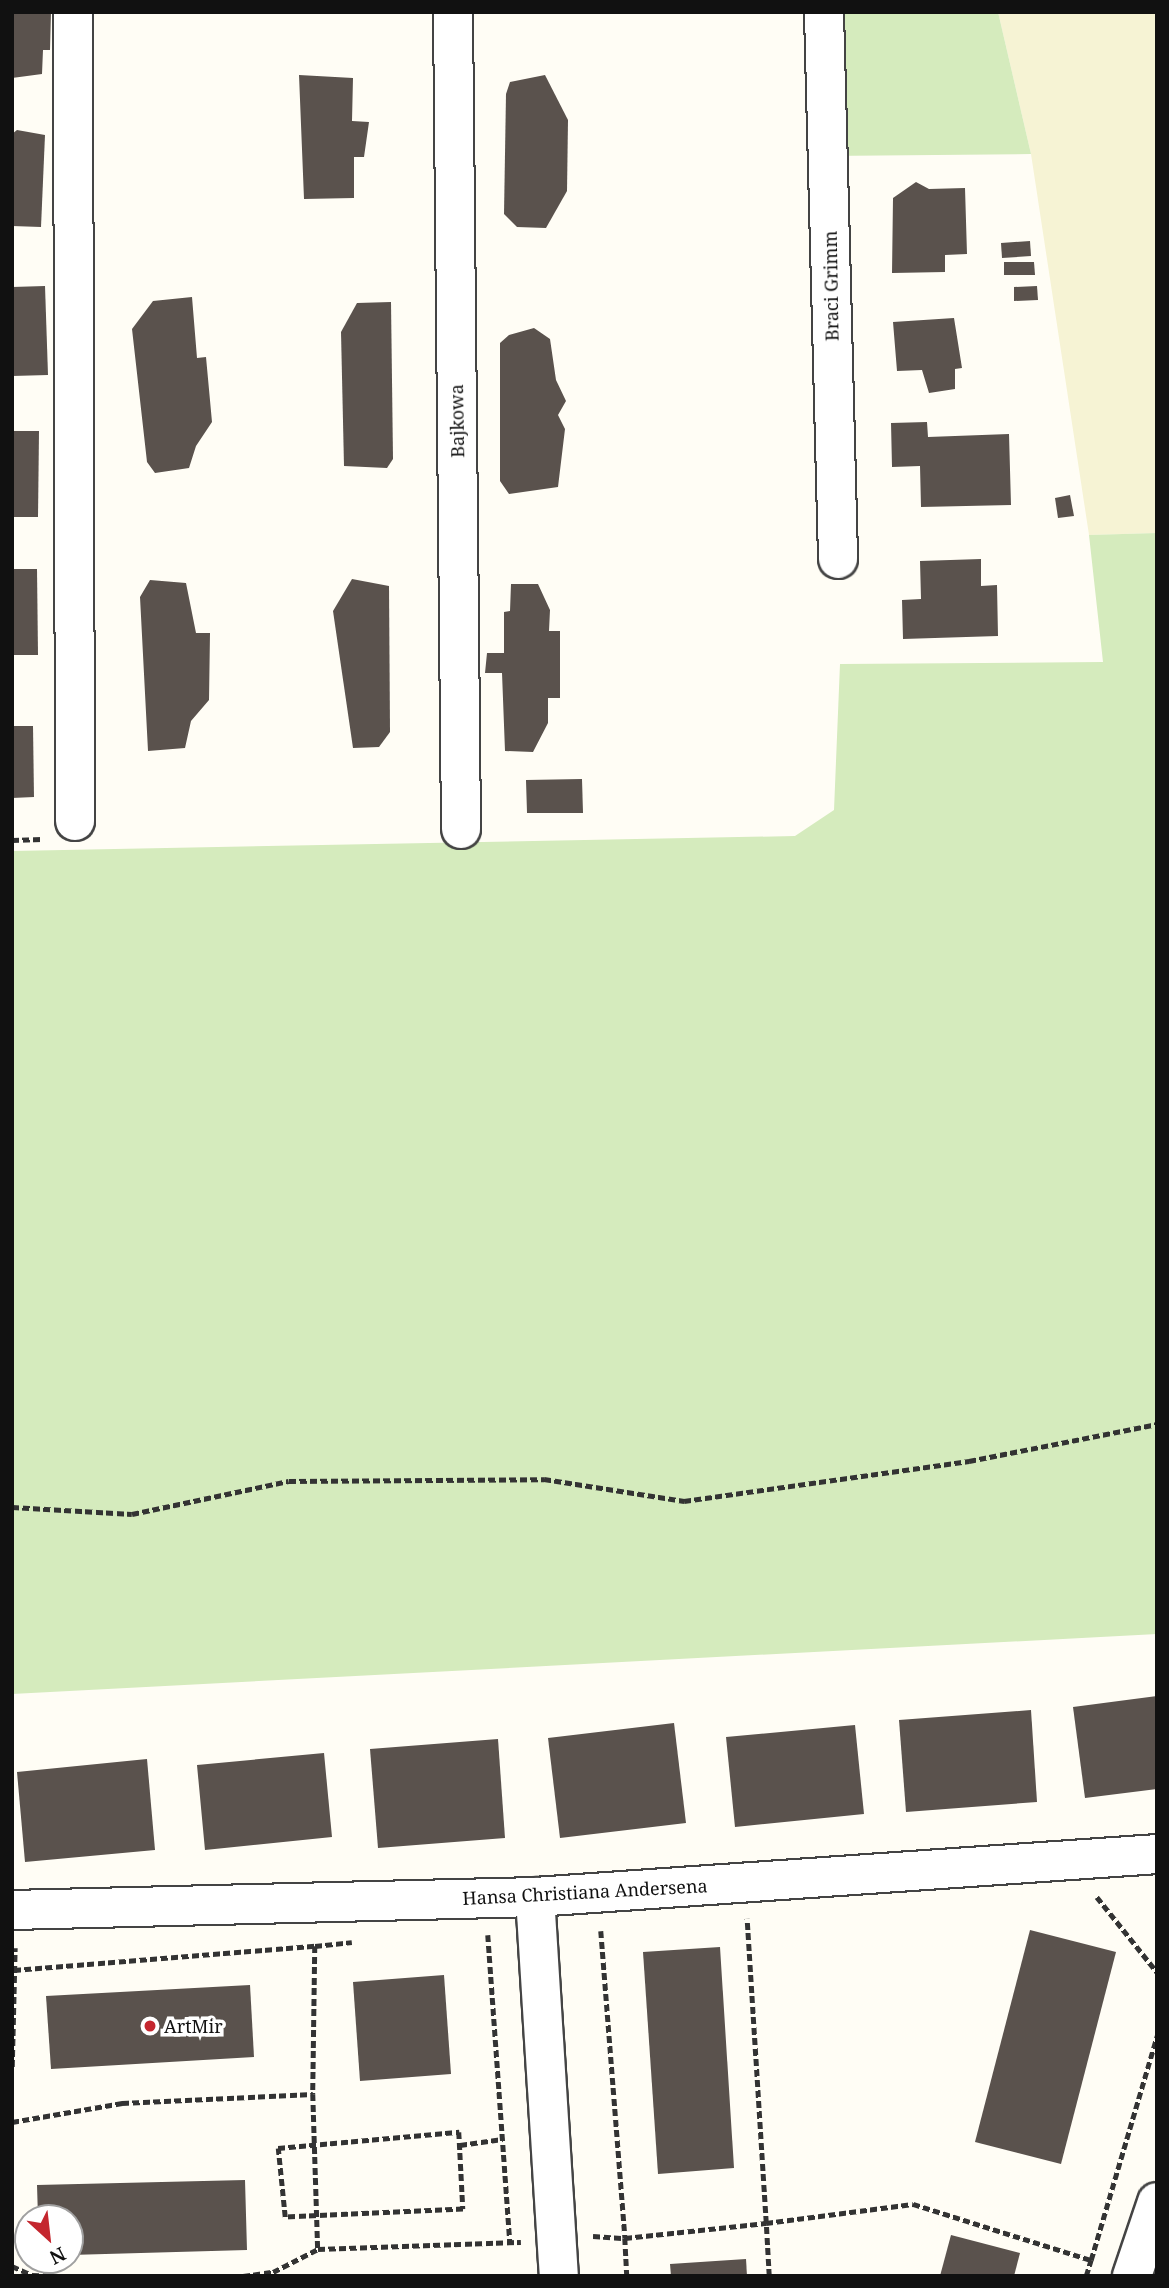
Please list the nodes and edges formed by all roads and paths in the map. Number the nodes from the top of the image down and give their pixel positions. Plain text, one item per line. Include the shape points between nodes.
1 (73, 12) edge
2 (453, 12) edge
3 (824, 12) edge
4 (838, 559) dead end
5 (75, 821) dead end
6 (461, 829) dead end
7 (1157, 1424) edge
8 (12, 1507) edge
9 (1157, 1854) edge
10 (1085, 1897) dead end
11 (535, 1898) junction
12 (746, 1908) dead end
13 (12, 1910) edge
14 (760, 1918) dead end
15 (747, 1919) junction
16 (600, 1922) dead end
17 (487, 1929) dead end
18 (355, 1942) dead end
19 (315, 1946) junction
20 (15, 1948) dead end
21 (14, 1970) junction
22 (1157, 1972) edge
23 (1157, 2036) edge
24 (12, 2067) edge
25 (313, 2094) junction
26 (12, 2122) edge
27 (503, 2139) junction
28 (314, 2142) junction
29 (460, 2145) junction
30 (1157, 2202) edge
31 (317, 2217) junction
32 (766, 2223) junction
33 (582, 2236) dead end
34 (625, 2238) junction
35 (524, 2242) dead end
36 (510, 2243) junction
37 (318, 2249) junction
38 (1091, 2260) junction
39 (12, 2266) edge
40 (58, 2276) edge
41 (243, 2276) edge
42 (559, 2276) edge
43 (627, 2276) edge
44 (769, 2276) edge
45 (1086, 2276) edge
46 (1132, 2276) edge

1 - 5 street
2 - 6 street, Bajkowa
3 - 4 street, Braci Grimm
7 - 8 path via 969,1461 684,1501 544,1479 289,1481 132,1514
9 - 11 street, Hansa Christiana Andersena
10 - 22 path via 1097,1897
11 - 13 street, Hansa Christiana Andersena
11 - 42 street
12 - 15 path
14 - 15 path
15 - 32 path
16 - 34 path
17 - 27 path
18 - 19 path
19 - 21 path
19 - 25 path
20 - 21 path
21 - 24 path
23 - 38 path
25 - 26 path via 122,2103
25 - 28 path
27 - 29 path
27 - 36 path
28 - 29 path via 459,2132
28 - 31 path
28 - 31 path via 278,2148 285,2217
29 - 31 path via 463,2209
30 - 46 street
31 - 37 path
32 - 34 path
32 - 38 path via 913,2204
32 - 44 path
33 - 34 path
34 - 43 path
35 - 36 path
36 - 37 path
37 - 41 path via 273,2272
38 - 45 path
39 - 40 path via 32,2275

